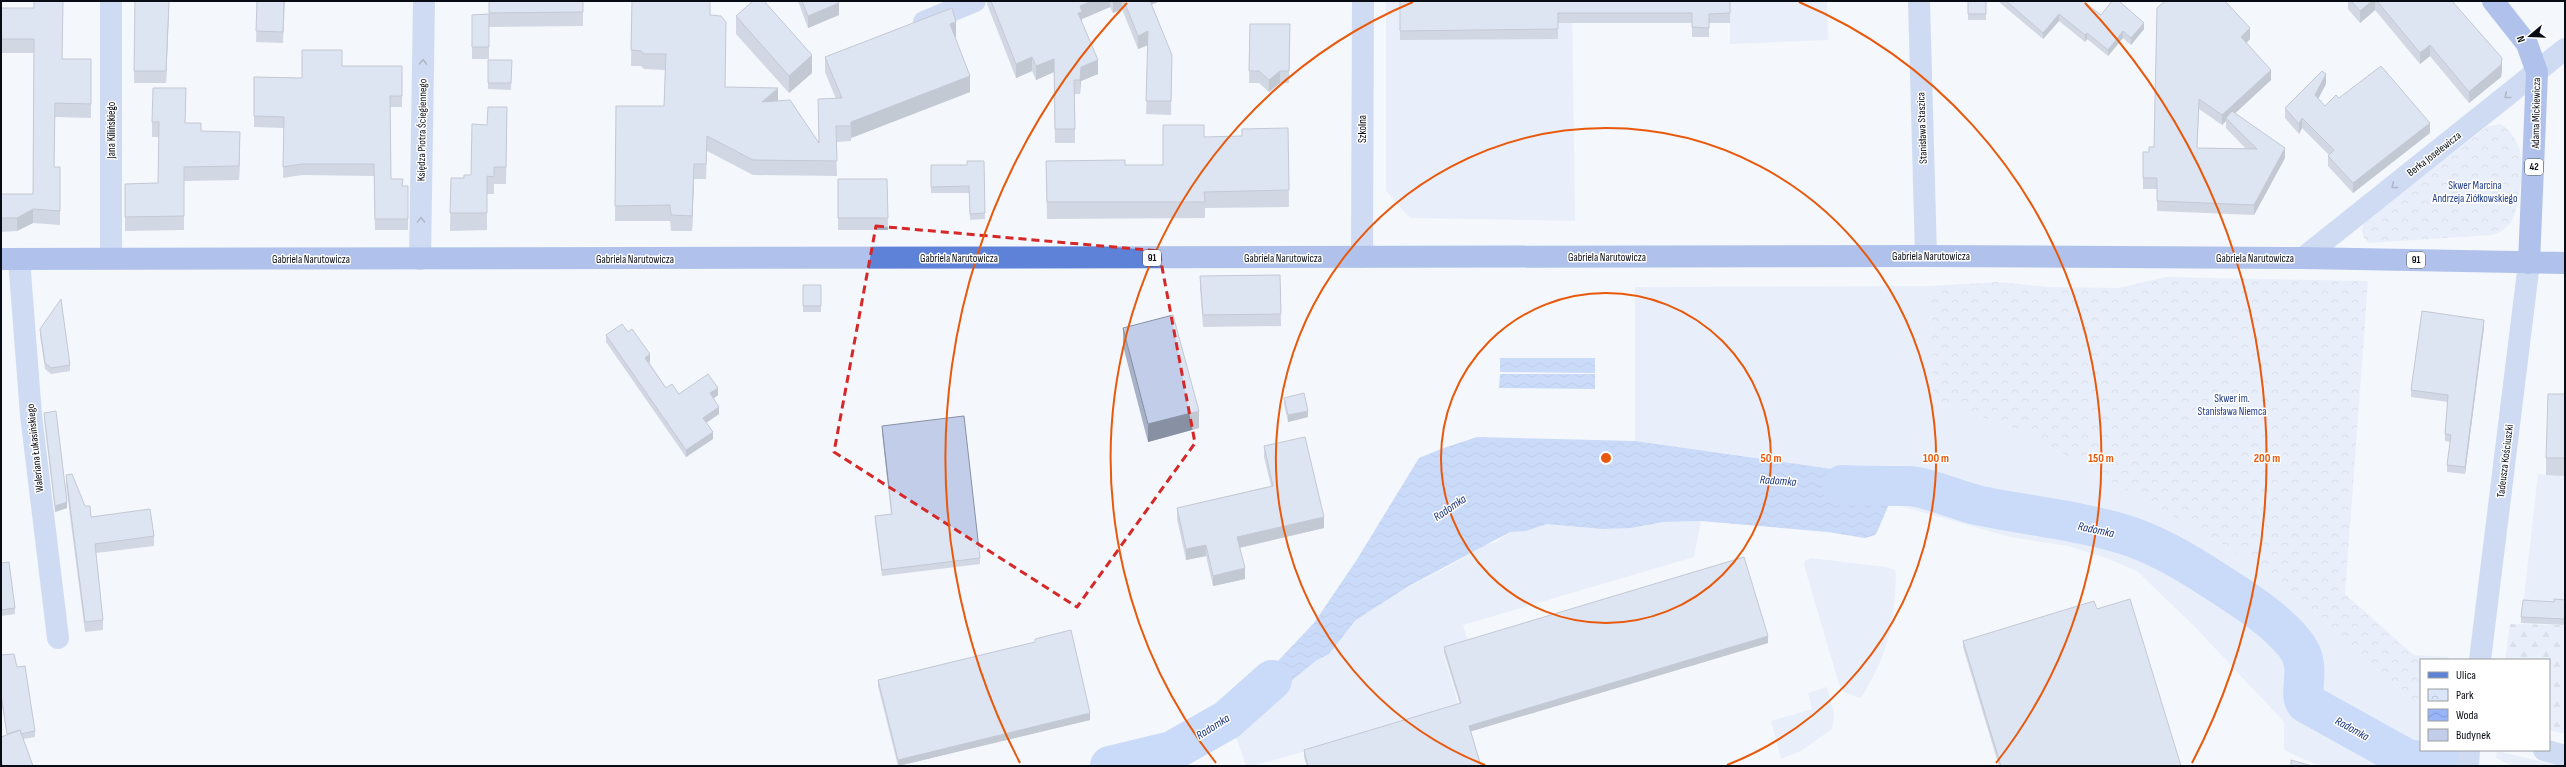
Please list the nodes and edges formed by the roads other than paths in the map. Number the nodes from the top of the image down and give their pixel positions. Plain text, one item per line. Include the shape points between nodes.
1 (111, 1) edge
2 (424, 1) edge
3 (975, 1) edge
4 (1363, 1) edge
5 (1919, 1) edge
6 (2493, 1) edge
7 (902, 31) edge
8 (2565, 49) edge
9 (2537, 72) junction
10 (1926, 256) junction
11 (1362, 257) junction
12 (111, 258) junction
13 (2303, 258) junction
14 (10, 259) edge
15 (420, 259) junction
16 (2529, 263) junction
17 (2565, 263) edge
18 (58, 638) dead end
19 (2480, 659) edge
20 (2470, 751) edge
21 (2548, 751) edge
22 (2565, 756) edge
23 (2468, 766) edge

1 - 12 street, Jana Kilińskiego
15 -> 2 street, Księdza Piotra Ściegiennego
3 - 7 street
4 - 11 street, Szkolna
5 - 10 street, Stanisława Staszica
6 - 9 main road, Adama Mickiewicza / 42 via 2527,44
8 - 9 street, Berka Joselewicza
9 -> 13 street, Berka Joselewicza
9 - 16 main road, Adama Mickiewicza / 42
10 - 11 main road, Gabriela Narutowicza / 91
10 - 13 main road, Gabriela Narutowicza / 91
11 - 15 main road, Gabriela Narutowicza / 91
12 - 14 main road, Gabriela Narutowicza / 91
12 - 15 main road, Gabriela Narutowicza / 91
13 - 16 main road, Gabriela Narutowicza / 91
14 - 18 street, Waleriana Łukasińskiego
16 - 17 main road, Gabriela Narutowicza
16 - 19 street, Tadeusza Kościuszki
20 - 23 street
21 - 22 street

